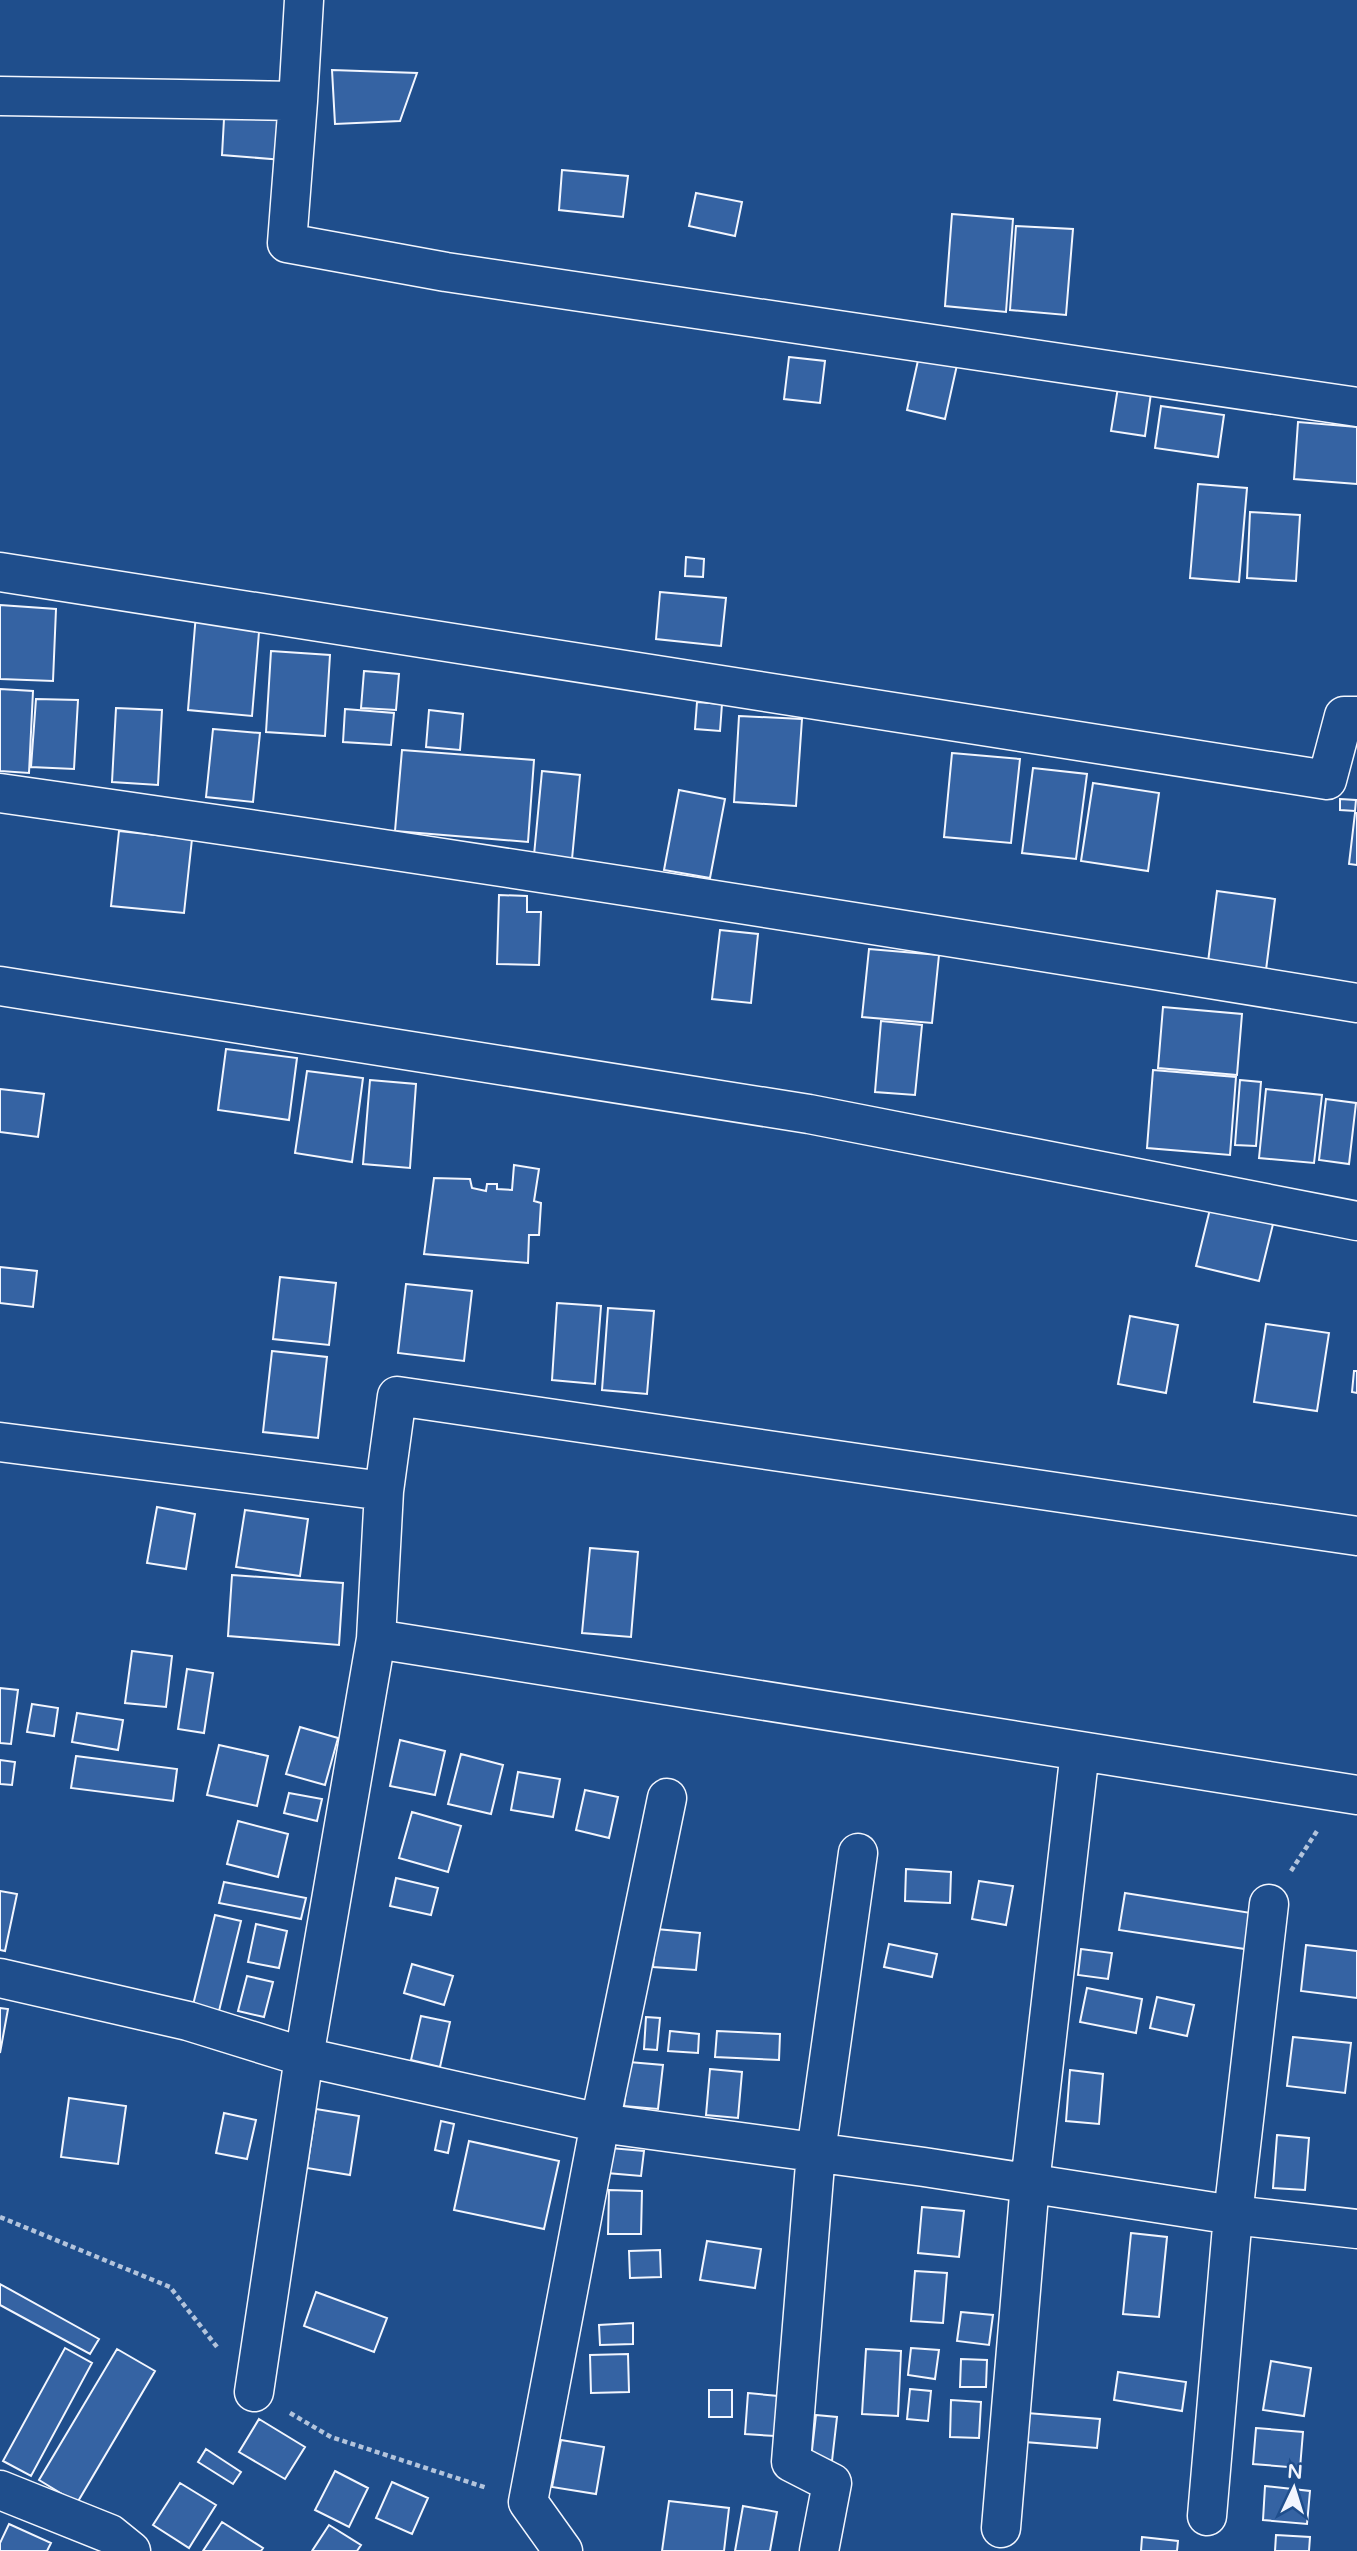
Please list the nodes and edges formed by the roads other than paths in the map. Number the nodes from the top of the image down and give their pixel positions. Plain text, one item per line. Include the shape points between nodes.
1 (304, 0) edge
2 (0, 96) edge
3 (298, 101) junction
4 (1357, 407) edge
5 (0, 572) edge
6 (1357, 716) edge
7 (0, 793) edge
8 (0, 986) edge
9 (1357, 1003) edge
10 (1357, 1221) edge
11 (0, 1442) edge
12 (384, 1491) junction
13 (1357, 1536) edge
14 (376, 1639) junction
15 (1080, 1751) junction
16 (1350, 1794) edge
17 (667, 1798) dead end
18 (858, 1853) dead end
19 (1269, 1903) road end
20 (0, 1978) edge
21 (304, 2057) junction
22 (600, 2123) junction
23 (816, 2152) junction
24 (1030, 2183) junction
25 (1233, 2215) junction
26 (1357, 2229) edge
27 (254, 2392) dead end
28 (0, 2490) edge
29 (1207, 2516) dead end
30 (1001, 2528) dead end
31 (131, 2551) edge
32 (563, 2551) edge
33 (819, 2551) edge

1 - 3 street
2 - 3 street
3 - 4 street via 287,243 446,272
5 - 6 street via 1327,780 1344,716
7 - 9 street via 717,899
8 - 10 street via 809,1114
11 - 12 street
12 - 13 street via 397,1396
12 - 14 street
14 - 15 street
14 - 21 street
15 - 16 street
15 - 24 street
17 - 22 street
18 - 23 street
19 - 25 street
20 - 21 street via 188,2021
21 - 22 street
21 - 27 street
22 - 23 street
22 - 32 street via 527,2502
23 - 24 street
23 - 33 street via 791,2462 832,2483
24 - 25 street
24 - 30 street
25 - 26 street
25 - 29 street
28 - 31 street via 110,2534

